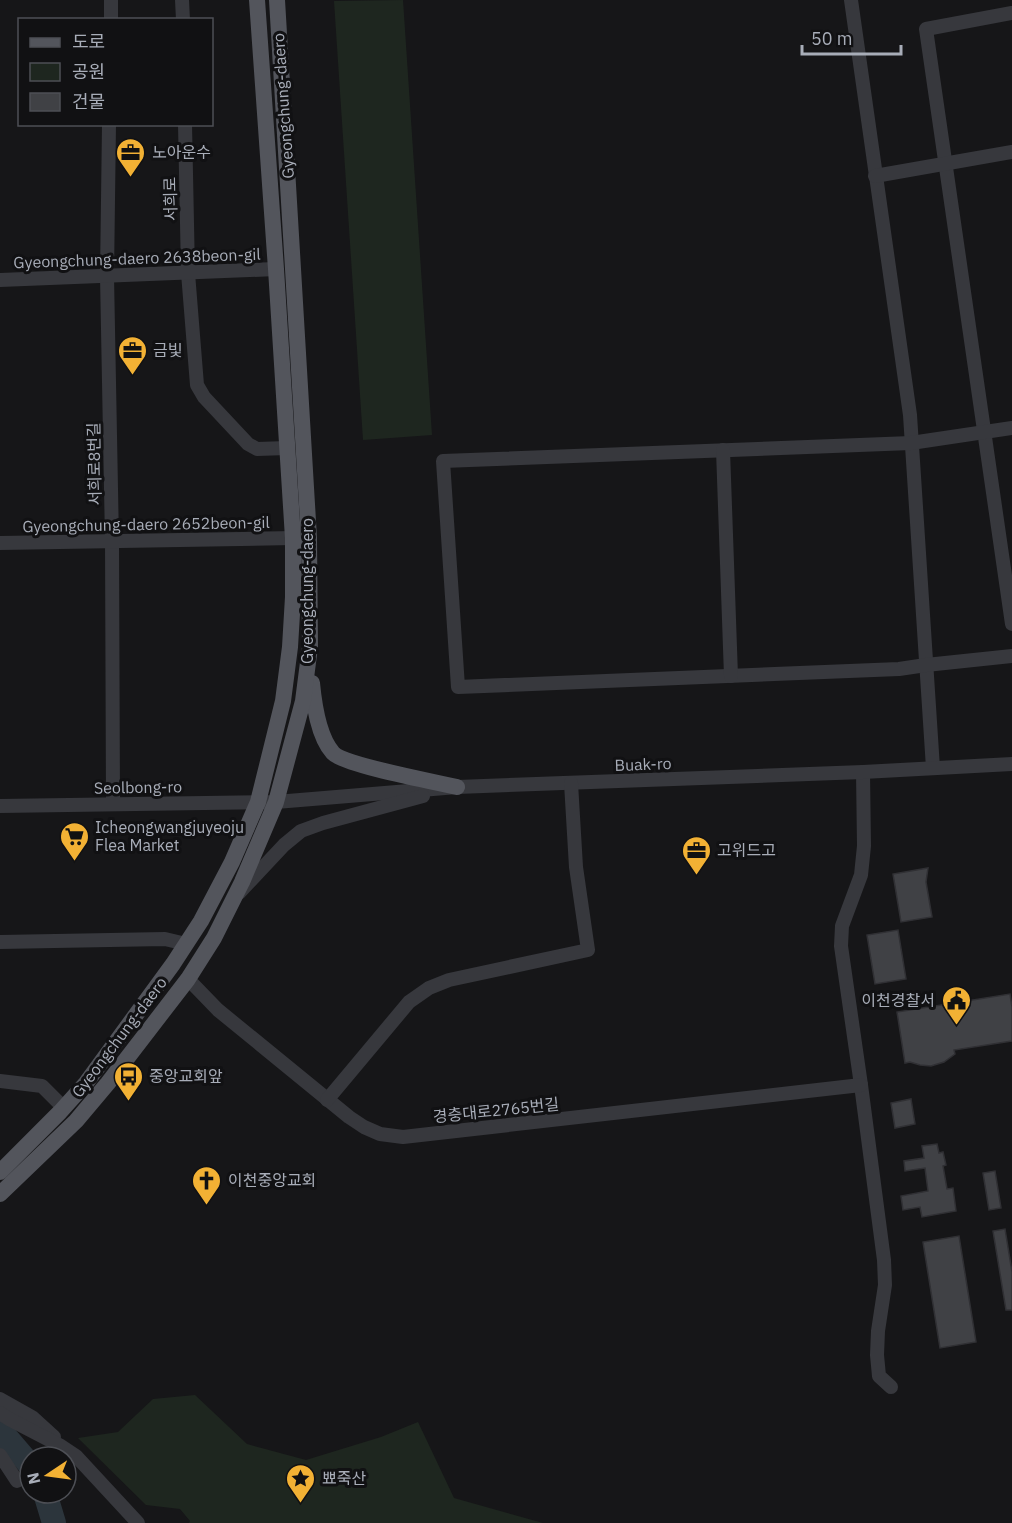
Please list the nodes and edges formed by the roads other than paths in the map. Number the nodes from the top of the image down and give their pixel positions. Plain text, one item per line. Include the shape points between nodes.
1 (111, 0) edge
2 (182, 0) edge
3 (257, 0) edge
4 (277, 0) edge
5 (851, 0) edge
6 (1012, 14) edge
7 (111, 18) edge
8 (183, 18) edge
9 (109, 126) edge
10 (185, 126) edge
11 (1012, 152) edge
12 (945, 164) junction
13 (875, 176) junction
14 (276, 269) junction
15 (188, 273) junction
16 (107, 276) junction
17 (0, 280) edge
18 (1012, 428) edge
19 (984, 433) junction
20 (911, 443) junction
21 (287, 448) junction
22 (723, 450) junction
23 (293, 538) junction
24 (112, 542) junction
25 (0, 543) edge
26 (1012, 624) edge
27 (310, 647) junction
28 (1012, 656) edge
29 (926, 665) junction
30 (731, 676) junction
31 (1012, 764) edge
32 (933, 768) junction
33 (863, 772) junction
34 (571, 783) junction
35 (457, 787) junction
36 (258, 802) junction
37 (276, 802) junction
38 (113, 804) junction
39 (0, 806) edge
40 (234, 899) junction
41 (0, 942) edge
42 (186, 944) junction
43 (188, 979) junction
44 (0, 1081) edge
45 (861, 1085) junction
46 (327, 1100) junction
47 (64, 1108) junction
48 (0, 1172) edge
49 (0, 1194) edge
50 (891, 1388) dead end
51 (0, 1399) edge
52 (0, 1413) edge
53 (59, 1445) edge
54 (64, 1445) edge
55 (0, 1455) edge
56 (78, 1458) edge
57 (17, 1481) dead end
58 (138, 1523) edge

1 - 7 street
2 - 8 street
3 - 14 main road, Gyeongchung-daero
4 - 27 main road, Gyeongchung-daero via 308,526
5 - 13 street
6 - 12 street via 926,28
9 - 16 street, 서희로8번길
10 - 15 street, 서희로
11 - 12 street
12 - 13 street
12 - 19 street
13 - 20 street
14 - 15 street, Gyeongchung-daero 2638beon-gil
14 - 21 main road, Gyeongchung-daero
15 - 16 street, Gyeongchung-daero 2638beon-gil
15 - 21 street, 서희로 via 200,391 248,444 257,448
16 - 17 street, Gyeongchung-daero 2638beon-gil
16 - 24 street, 서희로8번길
18 - 19 street
19 - 20 street
19 - 26 street
20 - 22 street
20 - 29 street
21 - 23 main road, Gyeongchung-daero
22 - 30 street
22 - 30 street via 443,461 458,687
23 - 24 street, Gyeongchung-daero 2652beon-gil
23 - 36 main road, Gyeongchung-daero via 290,647 283,701
24 - 25 street, Gyeongchung-daero 2652beon-gil
24 - 38 street, 서희로8번길
27 - 35 main road via 314,703 323,736 334,754 352,763
27 - 37 main road, Gyeongchung-daero via 303,701
28 - 29 street
29 - 30 street
29 - 32 street
31 - 32 street, Buak-ro
32 - 33 street, Buak-ro
33 - 34 street, Buak-ro
33 - 45 street via 861,875 842,926 841,946
34 - 35 street, Buak-ro
34 - 46 street via 576,867 588,950 449,980 429,988 410,1002
35 - 37 street, Buak-ro
35 - 40 street via 301,831
36 - 37 street, Seolbong-ro
36 - 38 street, Seolbong-ro
36 - 42 main road, Gyeongchung-daero via 217,892
37 - 40 main road, Gyeongchung-daero
38 - 39 street, Seolbong-ro
40 - 43 main road, Gyeongchung-daero
41 - 42 street via 165,939
42 - 47 main road, Gyeongchung-daero via 106,1057
43 - 46 street, 경충대로2765번길 via 218,1010
43 - 49 main road, Gyeongchung-daero via 76,1121
44 - 47 street via 42,1086
45 - 46 street, 경충대로2765번길 via 403,1137 364,1127
45 - 50 street via 884,1260 879,1376
47 - 48 main road, Gyeongchung-daero
51 - 54 street via 32,1417
52 - 53 street
55 - 57 street
56 - 58 street

